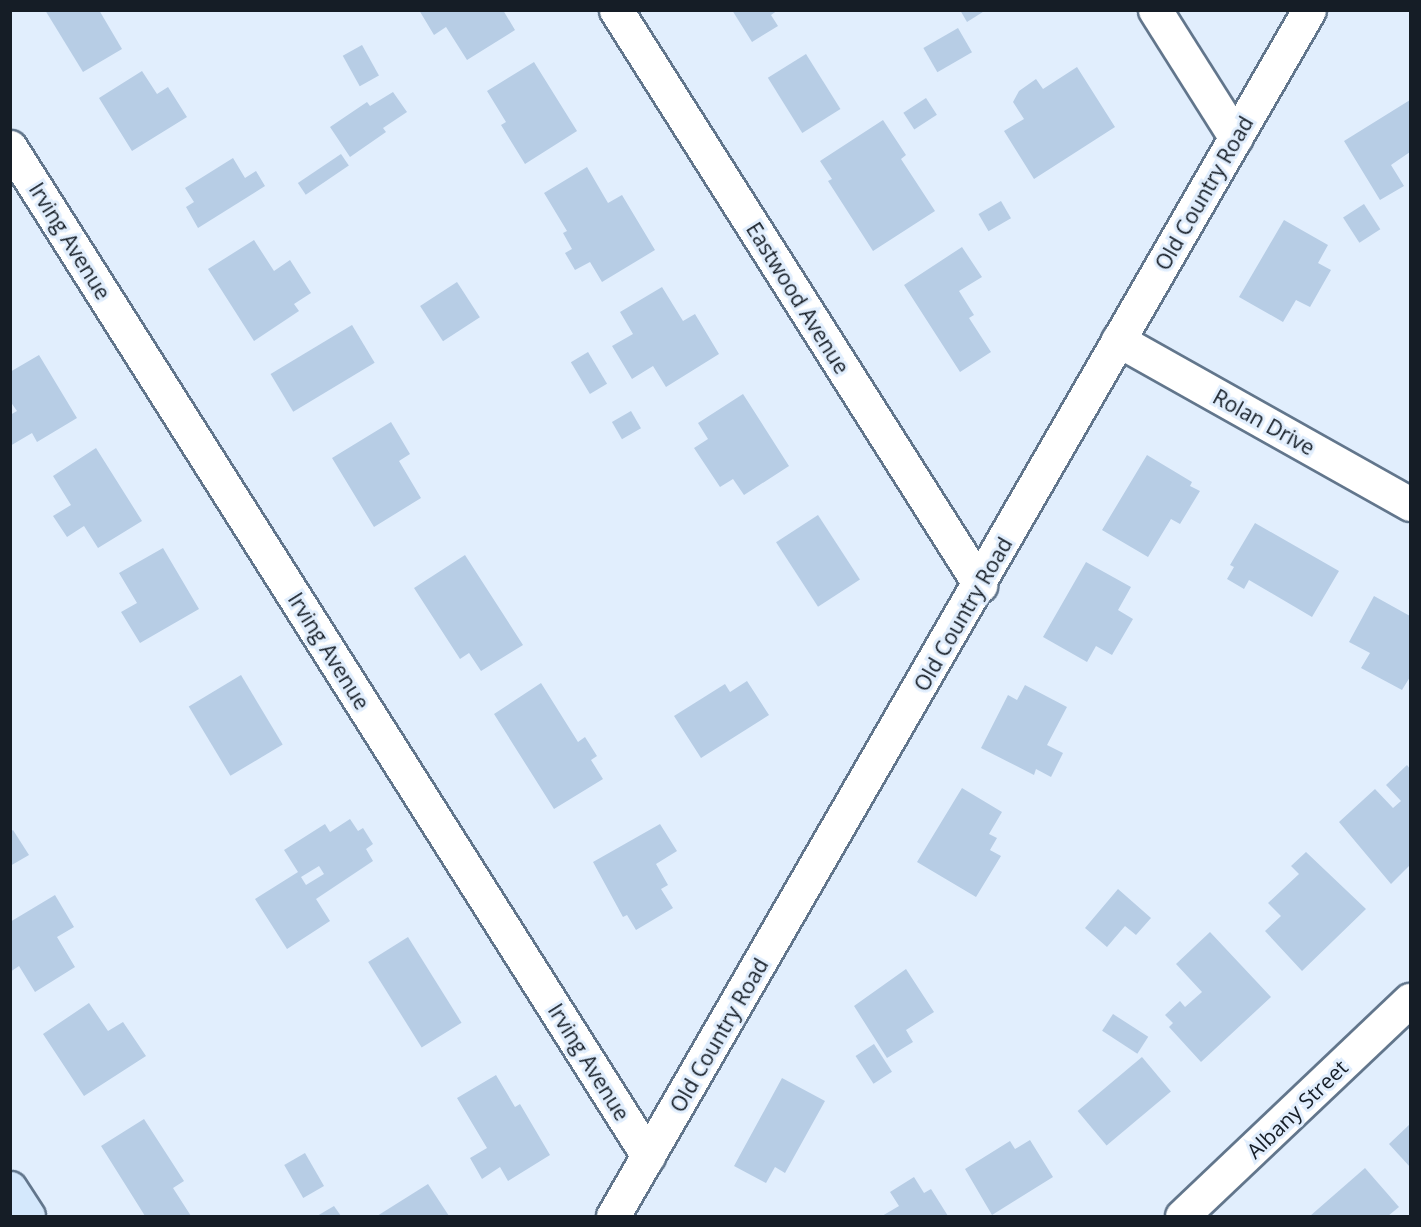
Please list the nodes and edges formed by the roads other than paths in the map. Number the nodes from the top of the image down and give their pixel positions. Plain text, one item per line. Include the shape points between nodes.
1 (616, 10) edge
2 (1155, 10) edge
3 (1309, 10) edge
4 (1236, 138) junction
5 (10, 147) edge
6 (1118, 340) junction
7 (1410, 504) edge
8 (980, 585) junction
9 (1410, 1000) edge
10 (648, 1156) junction
11 (10, 1188) edge
12 (28, 1216) edge
13 (613, 1216) edge
14 (1182, 1216) edge

1 - 8 street, Eastwood Avenue
2 - 4 street
3 - 4 street, Old Country Road
4 - 6 street, Old Country Road
5 - 10 street, Irving Avenue
6 - 7 street, Rolan Drive
6 - 8 street, Old Country Road
8 - 10 street, Old Country Road
9 - 14 street, Albany Street
10 - 13 street, Old Country Road
11 - 12 street

